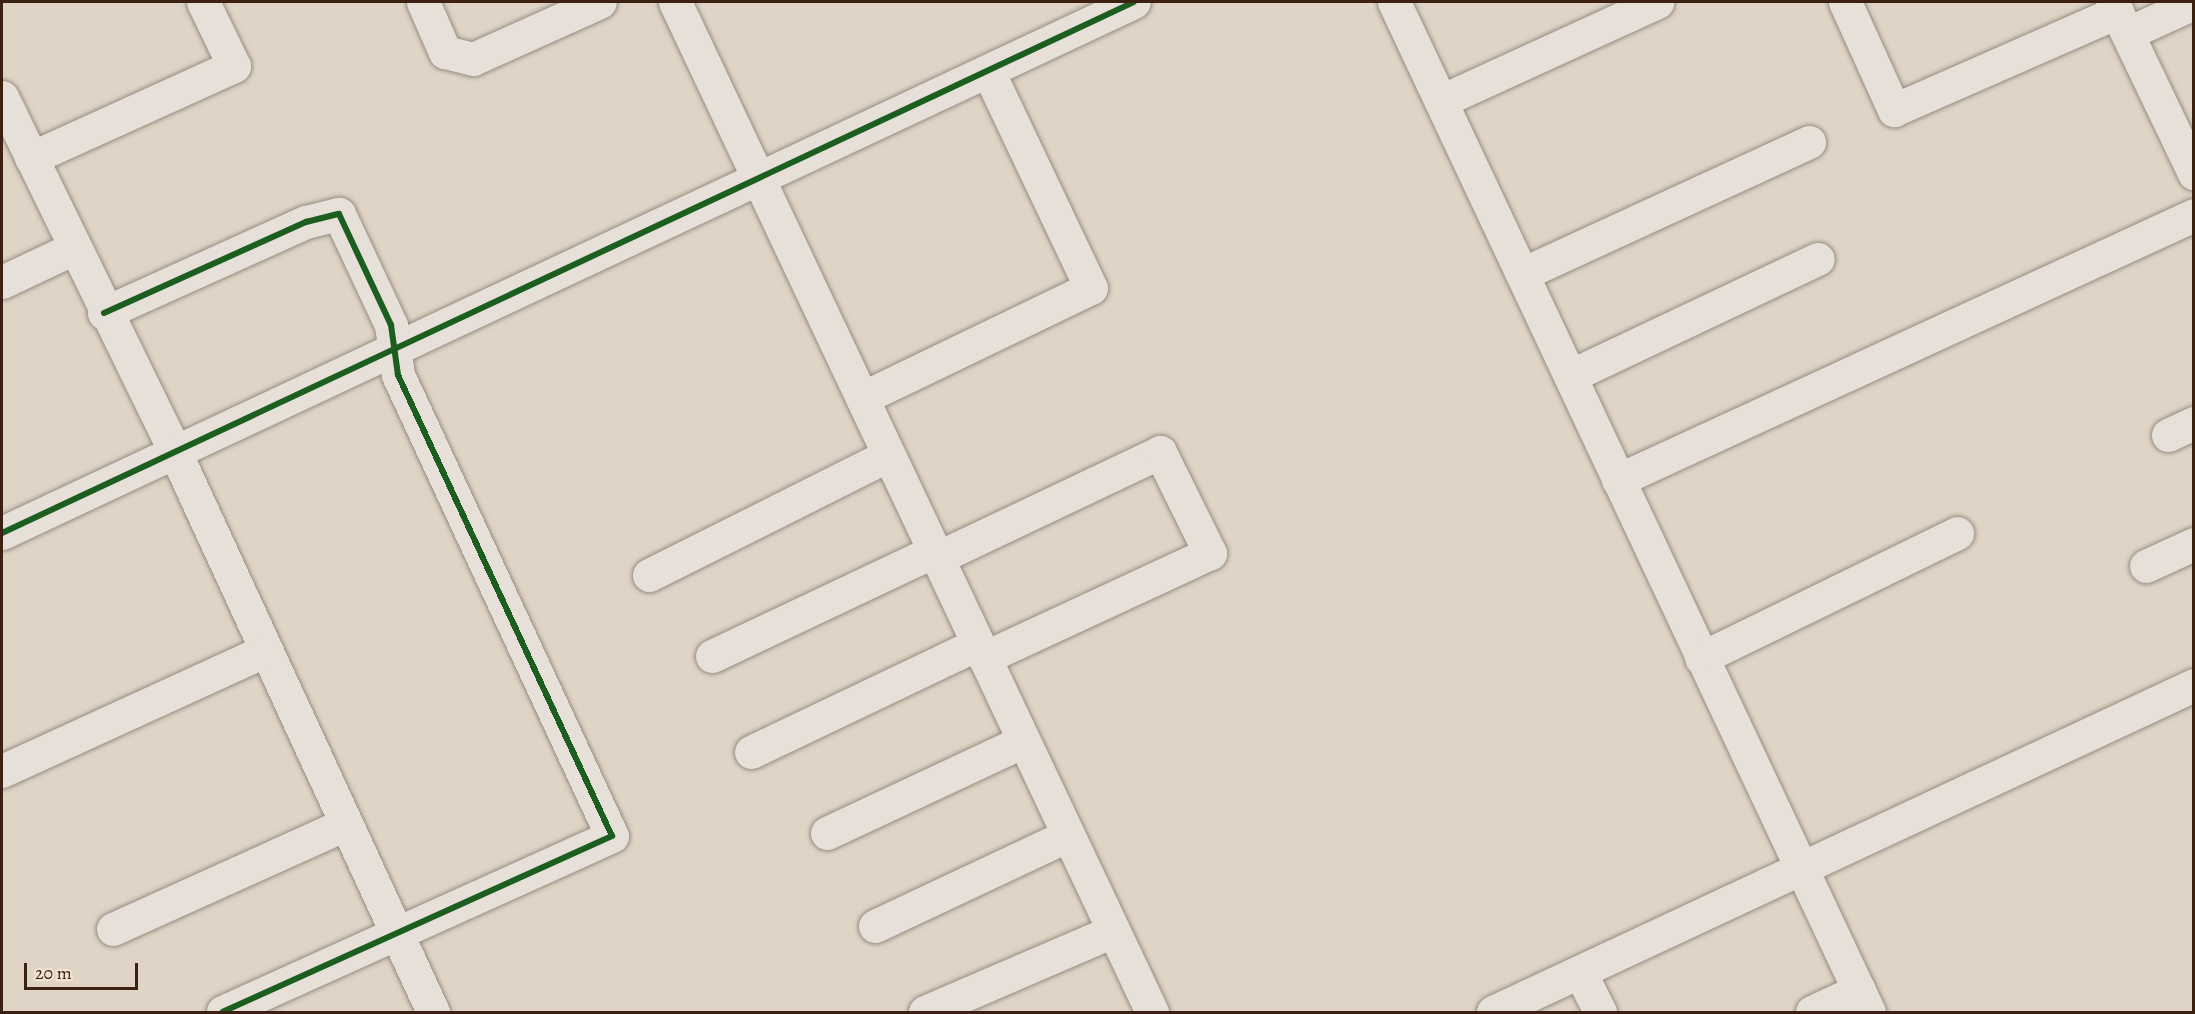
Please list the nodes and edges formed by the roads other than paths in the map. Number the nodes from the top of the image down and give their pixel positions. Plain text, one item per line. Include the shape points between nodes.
1 (203, 2) edge
2 (423, 2) edge
3 (600, 2) edge
4 (675, 2) edge
5 (1130, 2) edge
6 (1394, 2) edge
7 (1657, 2) edge
8 (1845, 2) edge
9 (2193, 3) edge
10 (2119, 15) edge
11 (988, 70) junction
12 (2, 98) edge
13 (1441, 101) junction
14 (1809, 142) dead end
15 (32, 158) junction
16 (2193, 173) edge
17 (760, 180) junction
18 (2193, 215) edge
19 (74, 248) junction
20 (1818, 259) dead end
21 (1522, 274) junction
22 (2, 282) edge
23 (104, 313) junction
24 (395, 351) junction
25 (1570, 376) junction
26 (862, 398) junction
27 (175, 452) junction
28 (889, 455) junction
29 (1618, 480) junction
30 (2, 533) edge
31 (1957, 533) dead end
32 (2193, 544) edge
33 (936, 555) junction
34 (2146, 566) dead end
35 (649, 575) dead end
36 (266, 650) junction
37 (981, 651) junction
38 (712, 656) dead end
39 (1701, 658) junction
40 (2193, 685) edge
41 (1023, 741) junction
42 (751, 752) dead end
43 (2, 771) edge
44 (346, 824) junction
45 (827, 833) dead end
46 (1068, 835) junction
47 (1800, 869) junction
48 (875, 926) dead end
49 (112, 929) dead end
50 (1113, 931) junction
51 (396, 934) junction
52 (1580, 972) junction
53 (1864, 1001) edge
54 (222, 1012) edge
55 (433, 1012) edge
56 (925, 1012) edge
57 (1152, 1012) edge
58 (1493, 1012) edge
59 (1600, 1012) edge
60 (1812, 1012) edge

1 - 15 street via 234,66
2 - 3 street via 445,52 472,59
4 - 17 street
5 - 11 street
6 - 13 street
7 - 13 street
8 - 10 street via 1894,110
9 - 10 street
10 - 16 street
11 - 17 street
11 - 26 street via 1091,288
12 - 15 street
13 - 21 street
14 - 21 street
15 - 19 street
17 - 24 street
17 - 26 street
18 - 29 street
19 - 22 street
19 - 23 street
20 - 25 street
21 - 25 street
23 - 24 street via 306,222 339,214 391,325
23 - 27 street
24 - 27 street
24 - 51 street via 398,375 612,836
25 - 29 street
26 - 28 street
27 - 30 street
27 - 36 street
28 - 33 street
28 - 35 street
29 - 39 street
31 - 39 street
32 - 34 street
33 - 37 street
33 - 37 street via 1160,452 1210,553
33 - 38 street
36 - 43 street
36 - 44 street
37 - 41 street
37 - 42 street
39 - 47 street
40 - 47 street
41 - 45 street
41 - 46 street
44 - 49 street
44 - 51 street
46 - 48 street
46 - 50 street
47 - 52 street
47 - 53 street
50 - 56 street
50 - 57 street
51 - 54 street
51 - 55 street
52 - 58 street
52 - 59 street
53 - 60 street

